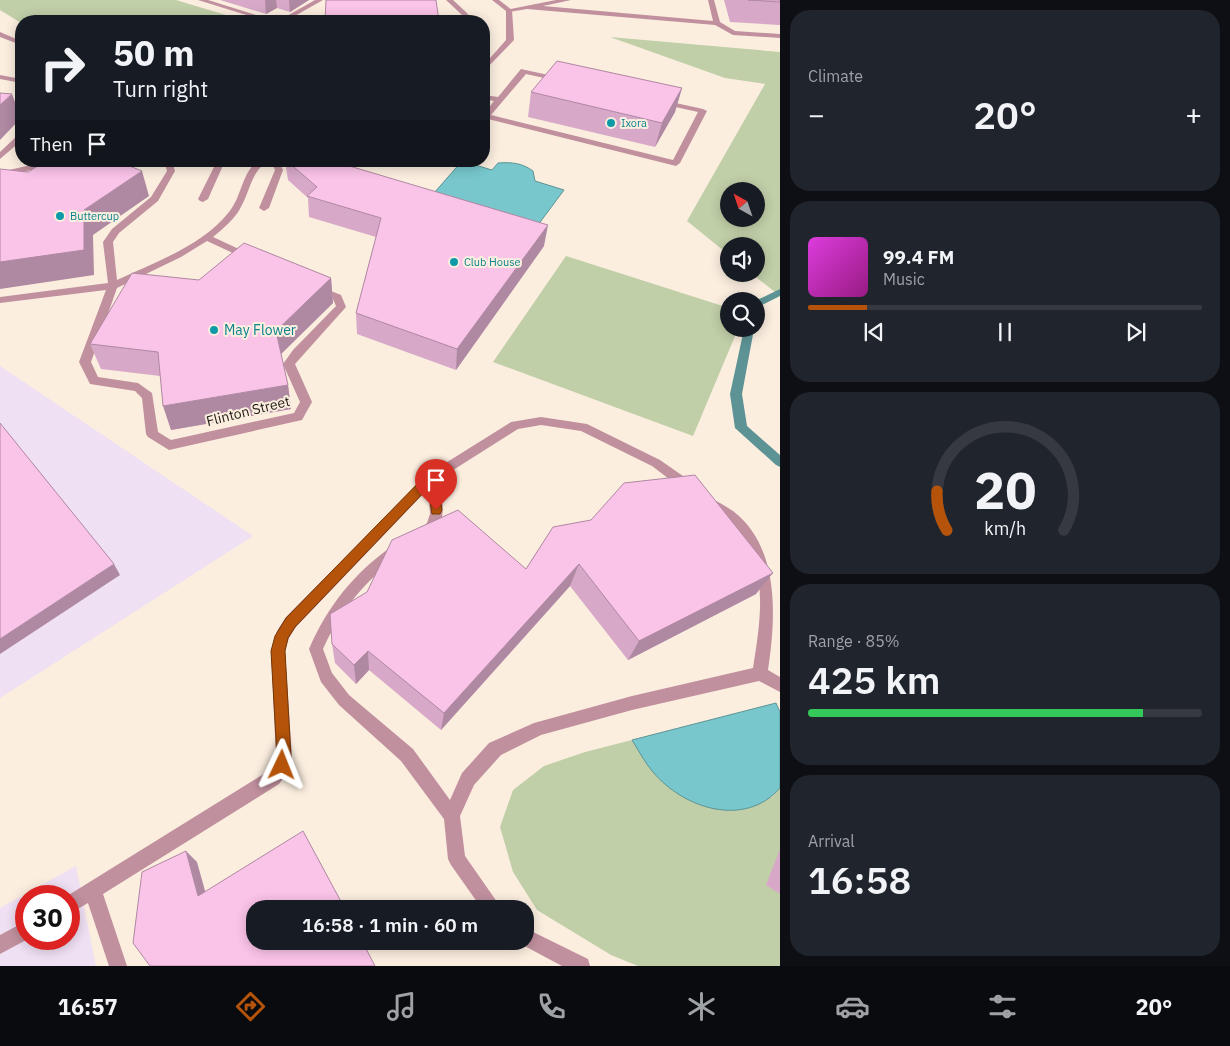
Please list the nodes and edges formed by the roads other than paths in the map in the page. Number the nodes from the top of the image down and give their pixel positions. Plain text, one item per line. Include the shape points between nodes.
1 (201, 0) edge
2 (320, 0) edge
3 (449, 0) edge
4 (495, 0) edge
5 (568, 0) edge
6 (711, 0) edge
7 (528, 7) junction
8 (509, 10) junction
9 (252, 15) edge
10 (292, 15) edge
11 (466, 15) edge
12 (717, 23) junction
13 (0, 34) edge
14 (780, 36) edge
15 (15, 40) edge
16 (490, 62) edge
17 (0, 77) edge
18 (15, 80) edge
19 (490, 98) edge
20 (499, 100) junction
21 (490, 111) edge
22 (490, 117) edge
23 (15, 142) edge
24 (0, 156) edge
25 (35, 167) edge
26 (170, 167) edge
27 (218, 167) edge
28 (254, 167) edge
29 (278, 167) edge
30 (0, 175) edge
31 (203, 199) dead end
32 (264, 208) dead end
33 (208, 238) junction
34 (260, 262) edge
35 (302, 282) edge
36 (113, 286) junction
37 (0, 300) edge
38 (432, 477) junction
39 (760, 674) junction
40 (780, 685) edge
41 (452, 816) junction
42 (93, 891) junction
43 (80, 899) edge
44 (486, 900) edge
45 (15, 936) edge
46 (534, 942) edge
47 (0, 945) edge
48 (118, 966) edge
49 (581, 966) edge

1 - 9 street
2 - 10 street
3 - 11 street
4 - 8 street
5 - 7 street
6 - 12 street
7 - 8 street
7 - 12 street
8 - 16 street via 510,40
12 - 14 street via 733,34
13 - 15 street
17 - 18 street
19 - 20 street
20 - 21 street
20 - 22 street via 524,71 703,111 676,163
23 - 24 street
25 - 30 street
26 - 36 street, Flinton Street via 172,171 155,199 115,231 108,242
27 - 31 street
28 - 33 street via 234,212
29 - 32 street
33 - 34 street
33 - 36 street
35 - 36 street, Flinton Street via 337,297 341,307 289,364 306,402 298,417 169,445 152,434 148,396 138,387 94,381 84,362
36 - 37 street
38 - 39 street via 514,425 541,421 583,427 656,463 742,526 757,549 766,578 765,637
38 - 41 street via 436,521 430,530 381,560 339,606 316,649 326,677 344,700 407,755
38 - 42 street via 291,622 282,636 278,651 284,757 278,772
39 - 40 street
39 - 41 street via 539,728 495,749 468,779
41 - 44 street via 457,859
42 - 43 street
42 - 48 street
45 - 47 street
46 - 49 street

